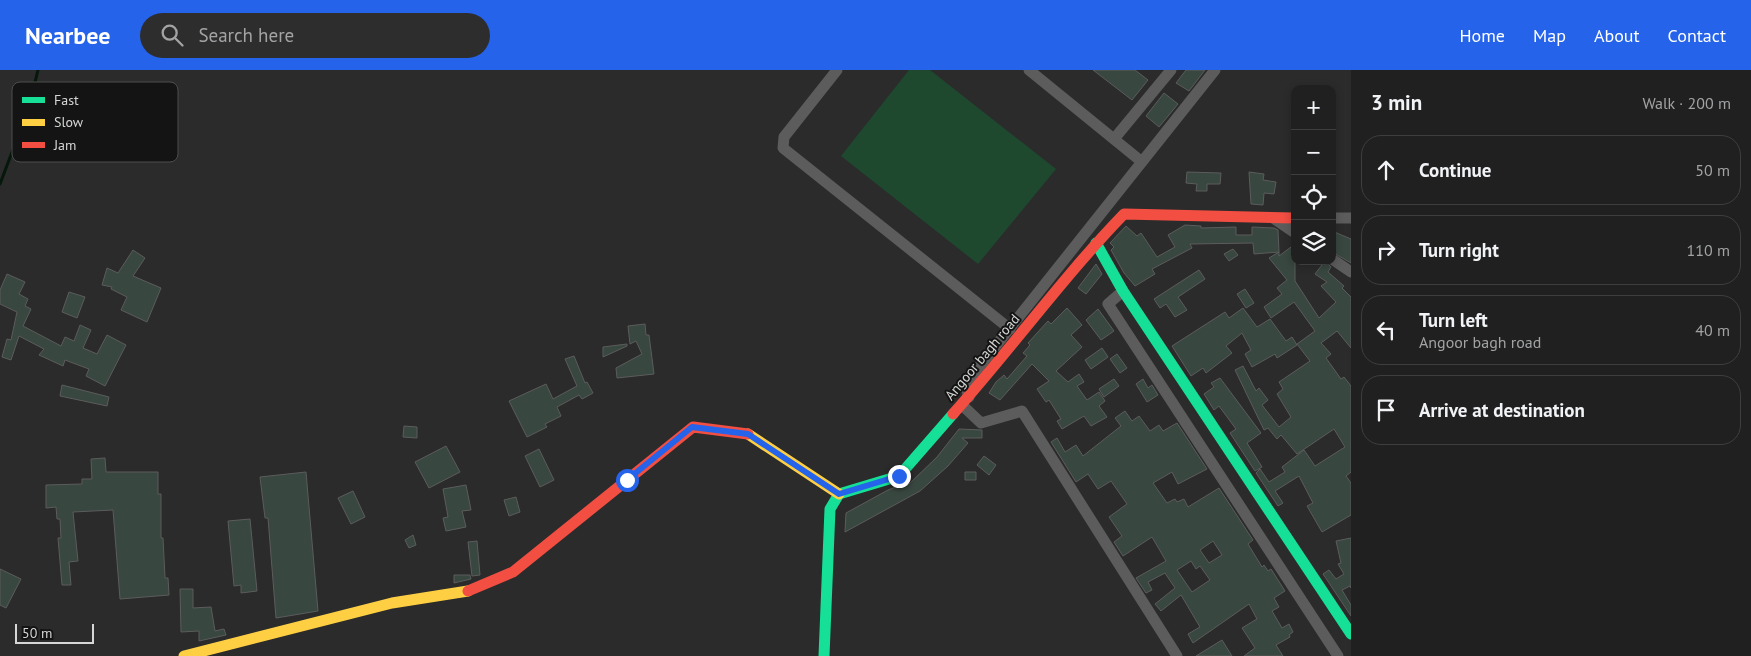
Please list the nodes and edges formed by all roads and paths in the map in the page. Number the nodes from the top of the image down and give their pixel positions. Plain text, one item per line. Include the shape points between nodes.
1 (836, 70) edge
2 (1029, 70) edge
3 (1171, 70) edge
4 (1215, 70) edge
5 (1114, 139) junction
6 (1142, 162) junction
7 (1272, 217) junction
8 (1291, 218) edge
9 (1336, 218) edge
10 (1351, 218) edge
11 (1291, 230) edge
12 (1096, 243) junction
13 (1336, 262) edge
14 (1351, 272) edge
15 (1123, 291) junction
16 (1010, 329) junction
17 (966, 401) junction
18 (839, 494) junction
19 (1351, 634) edge
20 (184, 656) edge
21 (824, 656) edge
22 (1177, 656) edge
23 (1338, 656) edge

1 - 16 street via 784,137 783,148
2 - 5 street
3 - 5 street
4 - 6 street
5 - 6 street
6 - 16 street
7 - 8 street, Angoor bagh road
7 - 11 street
7 - 12 street, Angoor bagh road via 1124,214
9 - 10 street
12 - 15 street
12 - 17 street, Angoor bagh road
13 - 14 street
15 - 19 street
15 - 23 street via 1108,304
16 - 17 street via 972,377 966,388
17 - 18 street, Angoor bagh road via 899,476
17 - 22 street via 981,423 1022,410
18 - 20 street via 748,434 692,427 513,572 485,586 392,603
18 - 21 street via 830,509

